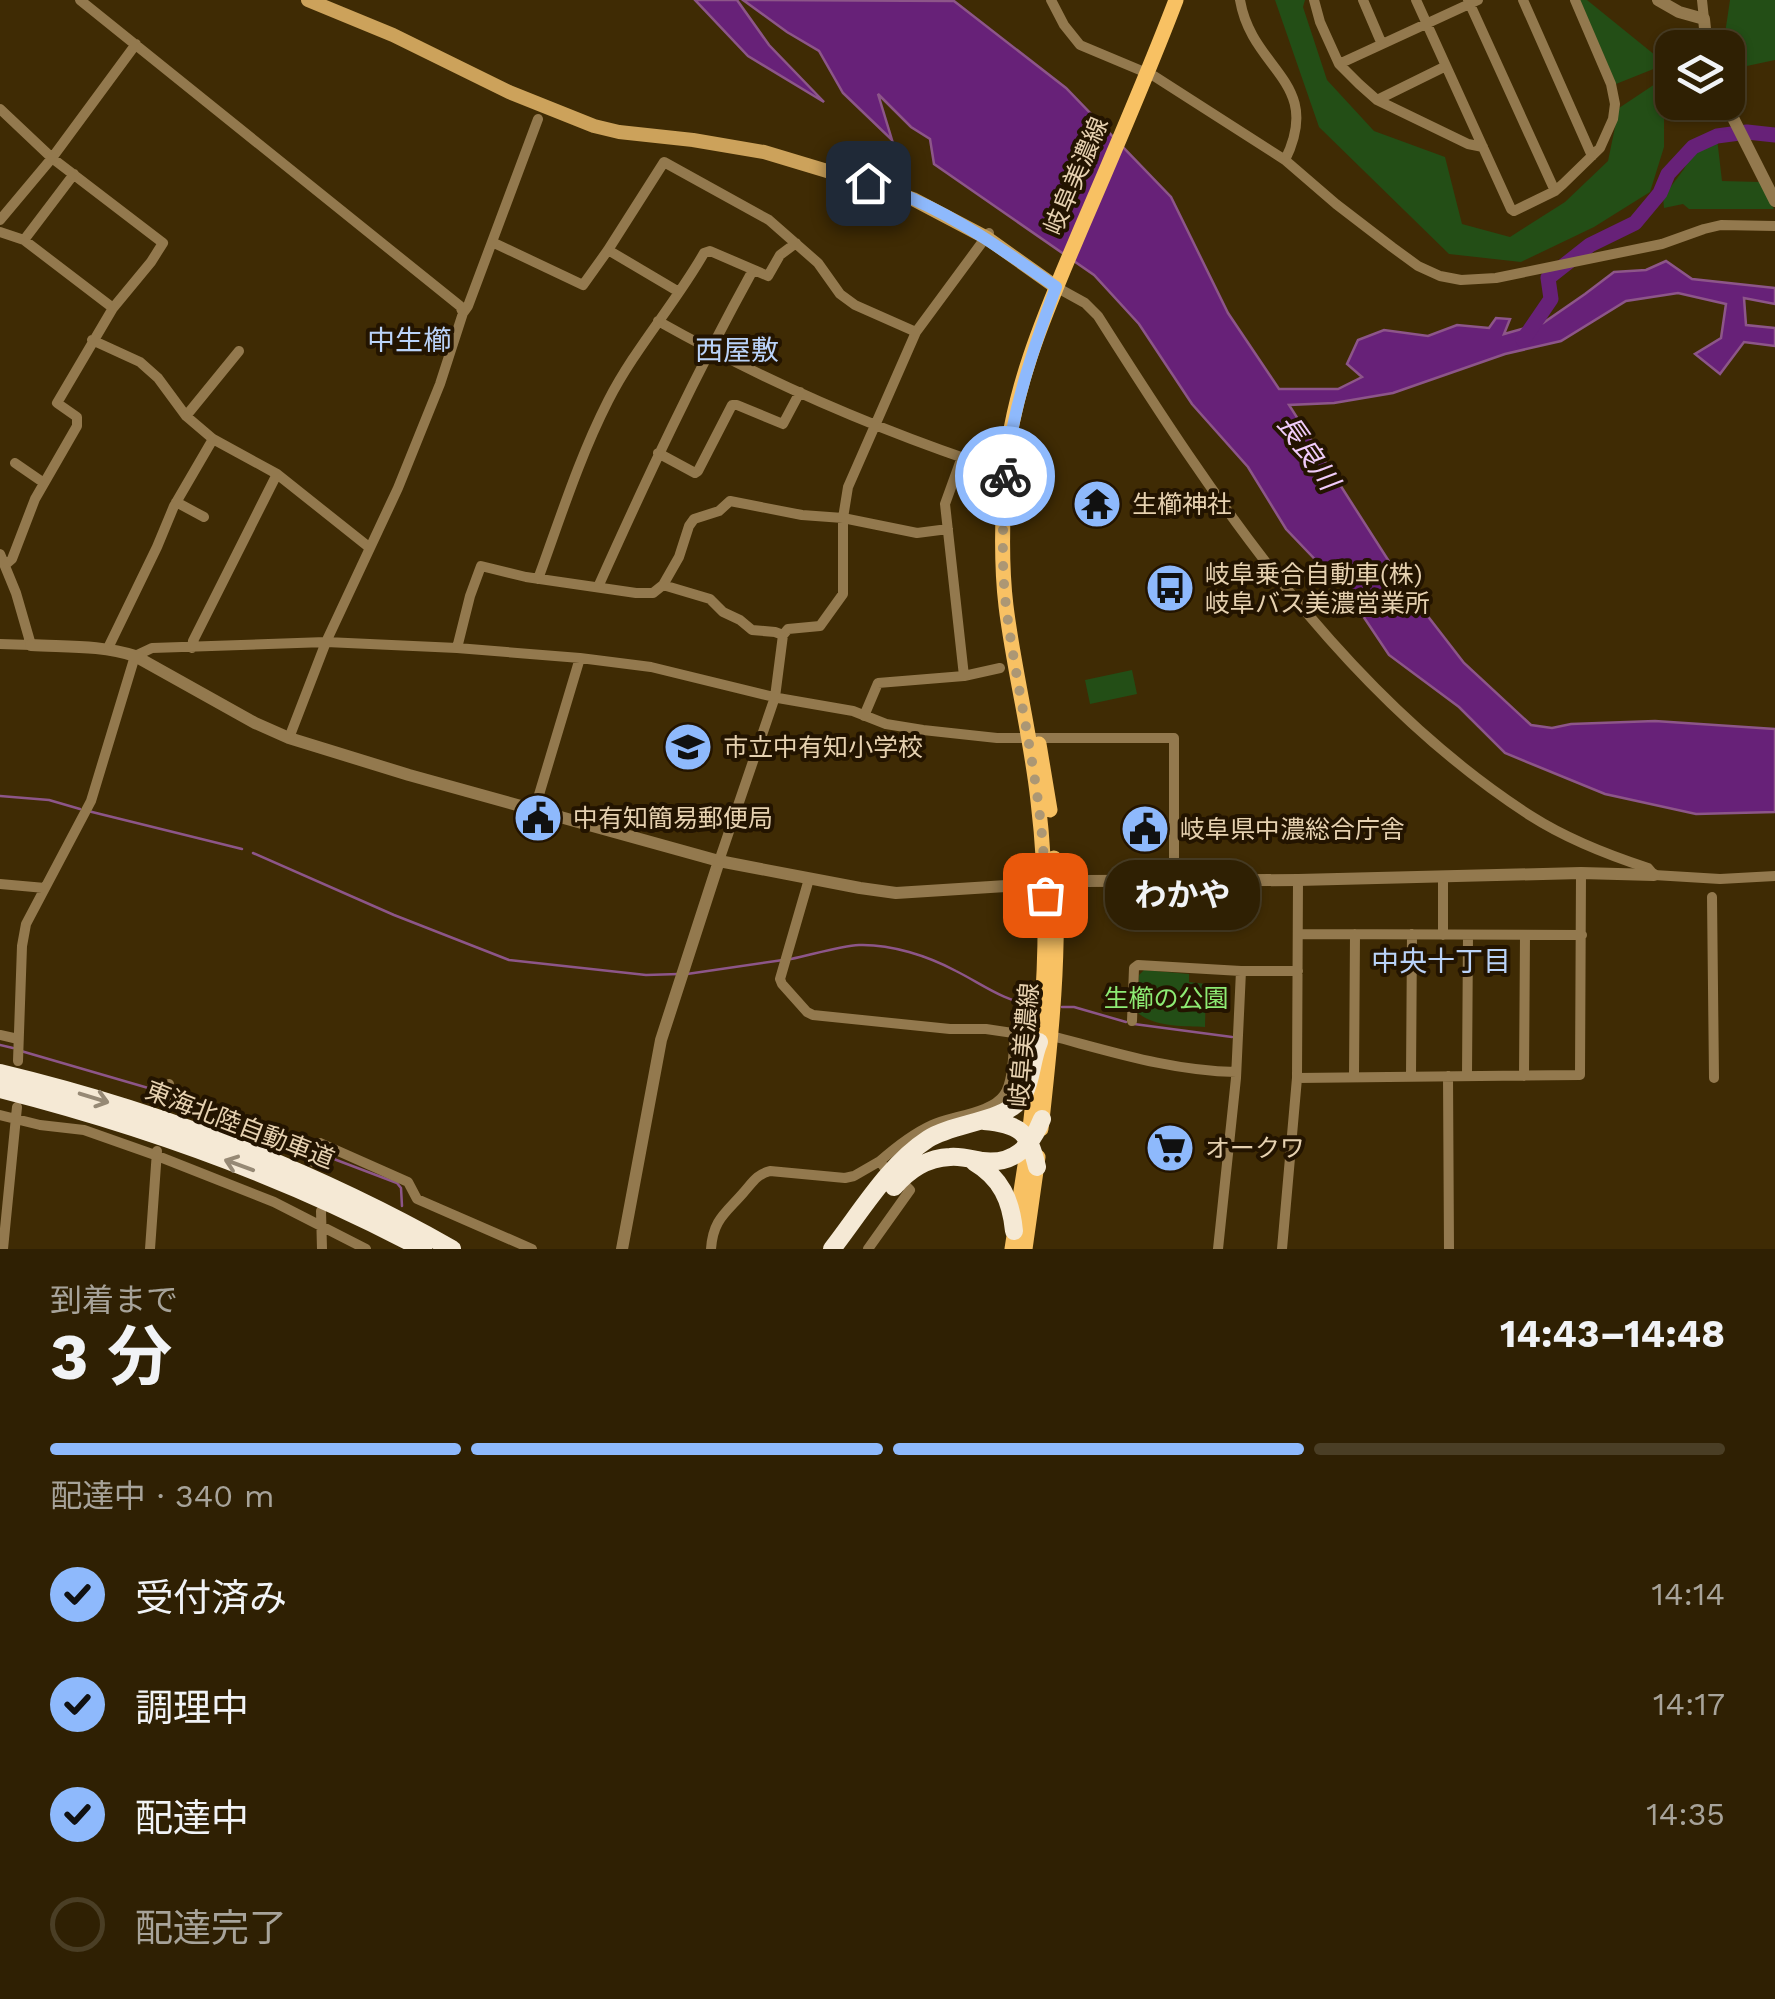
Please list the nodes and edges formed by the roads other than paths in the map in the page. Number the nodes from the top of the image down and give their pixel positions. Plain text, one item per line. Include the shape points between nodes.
1 (80, 0) edge
2 (308, 0) edge
3 (1051, 0) edge
4 (1176, 0) edge
5 (1240, 0) edge
6 (1314, 0) edge
7 (1363, 0) edge
8 (1416, 0) edge
9 (1523, 0) edge
10 (1575, 0) edge
11 (1658, 0) edge
12 (1702, 0) edge
13 (1472, 1) edge
14 (1704, 19) junction
15 (1426, 22) junction
16 (1705, 30) edge
17 (1381, 42) junction
18 (136, 44) junction
19 (1338, 64) junction
20 (1446, 66) junction
21 (1144, 80) junction
22 (1378, 100) junction
23 (0, 109) edge
24 (538, 119) dead end
25 (1733, 120) edge
26 (1482, 147) junction
27 (1592, 156) junction
28 (52, 158) junction
29 (1286, 160) junction
30 (74, 174) junction
31 (1555, 191) junction
32 (1775, 201) edge
33 (0, 220) edge
34 (1775, 226) edge
35 (0, 232) edge
36 (988, 236) junction
37 (24, 240) junction
38 (492, 242) junction
39 (796, 243) junction
40 (608, 250) junction
41 (754, 270) junction
42 (1056, 287) junction
43 (679, 292) junction
44 (113, 308) junction
45 (463, 313) junction
46 (658, 321) junction
47 (916, 332) junction
48 (92, 340) junction
49 (709, 350) junction
50 (239, 351) dead end
51 (800, 392) junction
52 (186, 416) junction
53 (873, 426) junction
54 (213, 439) junction
55 (658, 453) junction
56 (962, 457) junction
57 (15, 463) dead end
58 (1005, 472) junction
59 (277, 474) junction
60 (44, 482) junction
61 (176, 502) junction
62 (204, 517) dead end
63 (844, 518) junction
64 (948, 529) junction
65 (370, 548) junction
66 (2, 559) edge
67 (538, 578) junction
68 (663, 585) junction
69 (598, 587) junction
70 (783, 635) junction
71 (326, 642) junction
72 (0, 644) edge
73 (31, 645) junction
74 (108, 648) junction
75 (192, 648) junction
76 (457, 648) junction
77 (136, 656) junction
78 (580, 658) junction
79 (1008, 668) junction
80 (964, 676) junction
81 (774, 696) junction
82 (864, 716) junction
83 (289, 738) junction
84 (1033, 738) junction
85 (535, 808) junction
86 (719, 861) junction
87 (1582, 873) junction
88 (1654, 875) junction
89 (1775, 876) edge
90 (1443, 877) junction
91 (809, 879) junction
92 (1298, 880) junction
93 (1174, 881) junction
94 (1050, 883) junction
95 (0, 884) edge
96 (45, 888) junction
97 (1712, 897) dead end
98 (1298, 934) junction
99 (1355, 934) junction
100 (1412, 934) junction
101 (1442, 934) junction
102 (1468, 935) junction
103 (1525, 935) junction
104 (1582, 936) junction
105 (1241, 971) junction
106 (1298, 972) junction
107 (1132, 1021) dead end
108 (1015, 1033) junction
109 (0, 1035) edge
110 (1044, 1038) junction
111 (18, 1040) junction
112 (18, 1059) dead end
113 (1236, 1072) junction
114 (0, 1073) edge
115 (1448, 1076) junction
116 (1466, 1076) junction
117 (1524, 1076) junction
118 (1354, 1077) junction
119 (1410, 1077) junction
120 (1297, 1078) junction
121 (1714, 1078) dead end
122 (0, 1090) edge
123 (17, 1113) junction
124 (0, 1115) edge
125 (1042, 1119) junction
126 (974, 1122) junction
127 (1028, 1146) junction
128 (156, 1152) junction
129 (315, 1156) dead end
130 (963, 1157) junction
131 (1037, 1167) junction
132 (907, 1187) dead end
133 (323, 1206) junction
134 (391, 1215) junction
135 (323, 1228) junction
136 (1013, 1240) edge
137 (3, 1249) edge
138 (150, 1249) edge
139 (322, 1249) edge
140 (366, 1249) edge
141 (414, 1249) edge
142 (423, 1249) edge
143 (452, 1249) edge
144 (464, 1249) edge
145 (532, 1249) edge
146 (622, 1249) edge
147 (711, 1249) edge
148 (832, 1249) edge
149 (846, 1249) edge
150 (868, 1249) edge
151 (1025, 1249) edge
152 (1218, 1249) edge
153 (1282, 1249) edge
154 (1449, 1249) edge

1 - 18 street
2 - 36 main road via 568,117 821,168 913,199
3 - 21 street via 1080,45
4 - 21 main road, 岐阜美濃線
5 - 29 street via 1252,37 1296,104 1296,136
6 - 19 street
7 - 17 street
8 - 15 street
9 - 27 street
10 - 27 street via 1614,94 1610,129
11 - 14 street
12 - 14 street
13 - 15 street
13 - 31 street
14 - 16 street
15 - 17 street
15 - 20 street
17 - 19 street
18 - 28 street
18 - 45 street
19 - 22 street
20 - 22 street
20 - 26 street
21 - 29 street
21 - 42 main road, 岐阜美濃線
22 - 26 street
23 - 28 street
24 - 38 street
25 - 32 street
26 - 31 street via 1510,209
27 - 31 street
28 - 30 street
28 - 33 street
29 - 34 street via 1418,266 1461,280 1534,272 1721,225
30 - 37 street
30 - 44 street via 163,243
35 - 37 street
36 - 42 main road
36 - 47 street
37 - 44 street
38 - 40 street via 582,285
38 - 45 street
39 - 40 street via 664,162
39 - 41 street via 768,276
39 - 47 street via 840,294
40 - 43 street
41 - 43 street via 704,253
41 - 49 street
42 - 58 main road, 岐阜美濃線 via 1019,398
42 - 88 street via 1098,316 1194,464 1372,684 1436,744 1531,816
43 - 46 street
44 - 48 street
45 - 65 street
46 - 49 street
46 - 67 street via 608,400
47 - 53 street
48 - 52 street via 140,362
48 - 60 street via 57,403 77,417 78,426
49 - 51 street
49 - 55 street
50 - 52 street
51 - 53 street
51 - 55 street via 783,424 732,405 695,473
52 - 54 street
53 - 56 street
53 - 63 street via 848,487
54 - 59 street
54 - 61 street
55 - 69 street
56 - 58 street
56 - 64 street via 945,504
57 - 60 street
58 - 79 main road, 岐阜美濃線
59 - 65 street
59 - 75 street
60 - 66 street via 12,559
61 - 62 street
61 - 74 street
63 - 64 street via 918,532
63 - 68 street via 730,501 694,519
63 - 70 street via 843,594 820,626
64 - 80 street
65 - 71 street
66 - 73 street
67 - 69 street
67 - 76 street via 481,566
68 - 69 street via 653,592
68 - 70 street via 710,598 752,630
70 - 81 street
71 - 75 street
71 - 76 street
71 - 83 street
72 - 73 street
73 - 74 street
74 - 77 street
75 - 77 street via 152,648
76 - 78 street
77 - 83 street
77 - 96 street via 91,801
78 - 81 street
78 - 85 street
79 - 80 street
79 - 84 main road, 岐阜美濃線
80 - 82 street via 878,683
81 - 82 street
81 - 86 street
82 - 84 street via 923,730
83 - 85 street
84 - 93 street via 1174,738
84 - 94 main road, 岐阜美濃線 via 1046,781
85 - 86 street
86 - 91 street
86 - 146 street via 661,1040
87 - 88 street
87 - 90 street
87 - 104 street
88 - 89 street
90 - 92 street
90 - 101 street
91 - 94 street via 896,893
91 - 108 street via 780,979 807,1012
92 - 93 street
92 - 98 street
93 - 94 street
94 - 110 main road, 岐阜美濃線
95 - 96 street
96 - 111 street via 22,946
97 - 121 street
98 - 99 street
98 - 106 street
99 - 100 street
99 - 118 street
100 - 101 street
100 - 119 street
101 - 102 street
102 - 103 street
102 - 116 street
103 - 104 street
103 - 117 street
104 - 117 street via 1580,1075
105 - 106 street
105 - 107 street via 1138,965
105 - 113 street
106 - 120 street
108 - 110 street
108 - 147 street via 1009,1085 996,1104 908,1137 882,1164 854,1176 761,1174 717,1221
109 - 111 street
110 - 113 street via 1139,1060
110 - 125 main road, 岐阜美濃線
110 - 126 highway via 1020,1100
110 - 127 main road, 岐阜美濃線
111 - 112 street
113 - 152 street
114 -> 134 highway, 東海北陸自動車道 via 196,1130
115 - 116 street
115 - 119 street
115 - 154 street
116 - 117 street
118 - 119 street
118 - 120 street
120 - 153 street
133 -> 122 highway, 東海北陸自動車道 via 254,1170
123 - 124 street
123 - 128 street via 40,1125 84,1130
123 - 137 street
125 - 127 highway
125 - 131 main road, 岐阜美濃線
126 - 127 highway via 1015,1126
126 - 148 highway via 937,1134 910,1154
127 - 130 highway via 1012,1159
127 - 131 highway
127 - 136 main road, 岐阜美濃線
128 - 135 street
128 - 138 street
129 - 145 street via 320,1143 408,1182 415,1204
130 - 136 highway via 995,1178 1009,1200
130 - 149 highway via 931,1160 909,1172
131 - 151 main road, 岐阜美濃線
132 - 150 street
133 - 135 street
133 - 141 highway
133 - 142 highway, 東海北陸自動車道
134 - 143 highway, 東海北陸自動車道
134 - 144 highway
135 - 139 street
135 - 140 street

